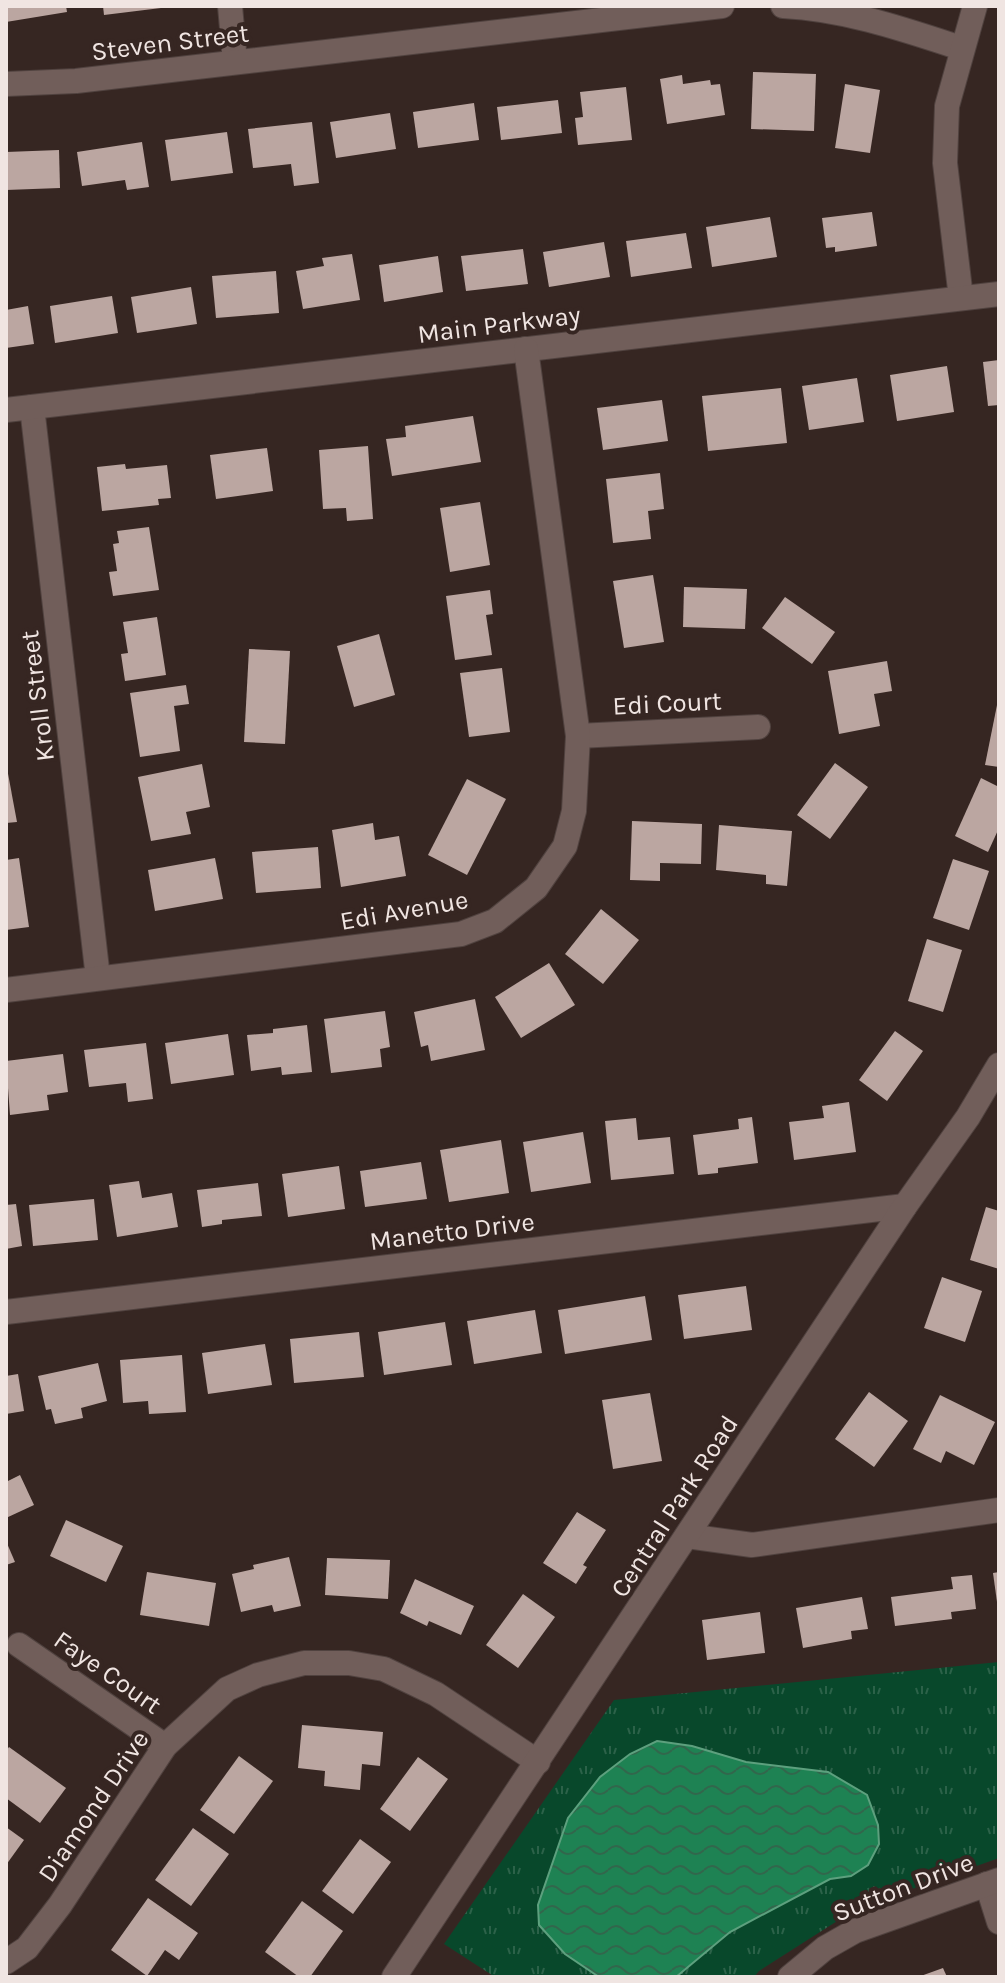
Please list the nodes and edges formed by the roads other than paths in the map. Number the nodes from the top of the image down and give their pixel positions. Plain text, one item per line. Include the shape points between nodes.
1 (230, 6) edge
2 (722, 6) edge
3 (783, 6) edge
4 (975, 6) edge
5 (961, 48) junction
6 (235, 62) junction
7 (6, 84) edge
8 (999, 294) edge
9 (961, 298) junction
10 (526, 349) junction
11 (32, 407) junction
12 (6, 410) edge
13 (758, 727) dead end
14 (578, 736) junction
15 (98, 978) junction
16 (6, 990) edge
17 (999, 1065) edge
18 (905, 1206) junction
19 (6, 1312) edge
20 (999, 1510) edge
21 (687, 1536) junction
22 (19, 1645) dead end
23 (165, 1746) junction
24 (538, 1762) junction
25 (993, 1882) edge
26 (999, 1922) edge
27 (6, 1962) edge
28 (394, 1977) edge
29 (790, 1977) edge

1 - 6 street
2 - 6 street, Steven Street
3 - 5 street via 882,22
4 - 5 street
5 - 9 street via 947,106 945,163
6 - 7 street, Steven Street
8 - 9 street, Main Parkway
9 - 10 street, Main Parkway
10 - 11 street, Main Parkway
10 - 14 street, Edi Avenue
11 - 12 street, Main Parkway
11 - 15 street, Kroll Street
13 - 14 street, Edi Court
14 - 15 street, Edi Avenue via 574,811 565,846 536,888 495,921 434,939
15 - 16 street, Edi Avenue
17 - 18 street, Central Park Road
18 - 19 street, Manetto Drive
18 - 21 street, Central Park Road
20 - 21 street via 752,1545
21 - 24 street, Central Park Road
22 - 23 street, Faye Court
23 - 24 street, Diamond Drive via 227,1689 258,1675 304,1663 349,1663 384,1669 436,1694
23 - 27 street, Diamond Drive via 60,1905 27,1948
24 - 28 street, Central Park Road
25 - 26 street
25 - 29 street, Sutton Drive via 855,1931

